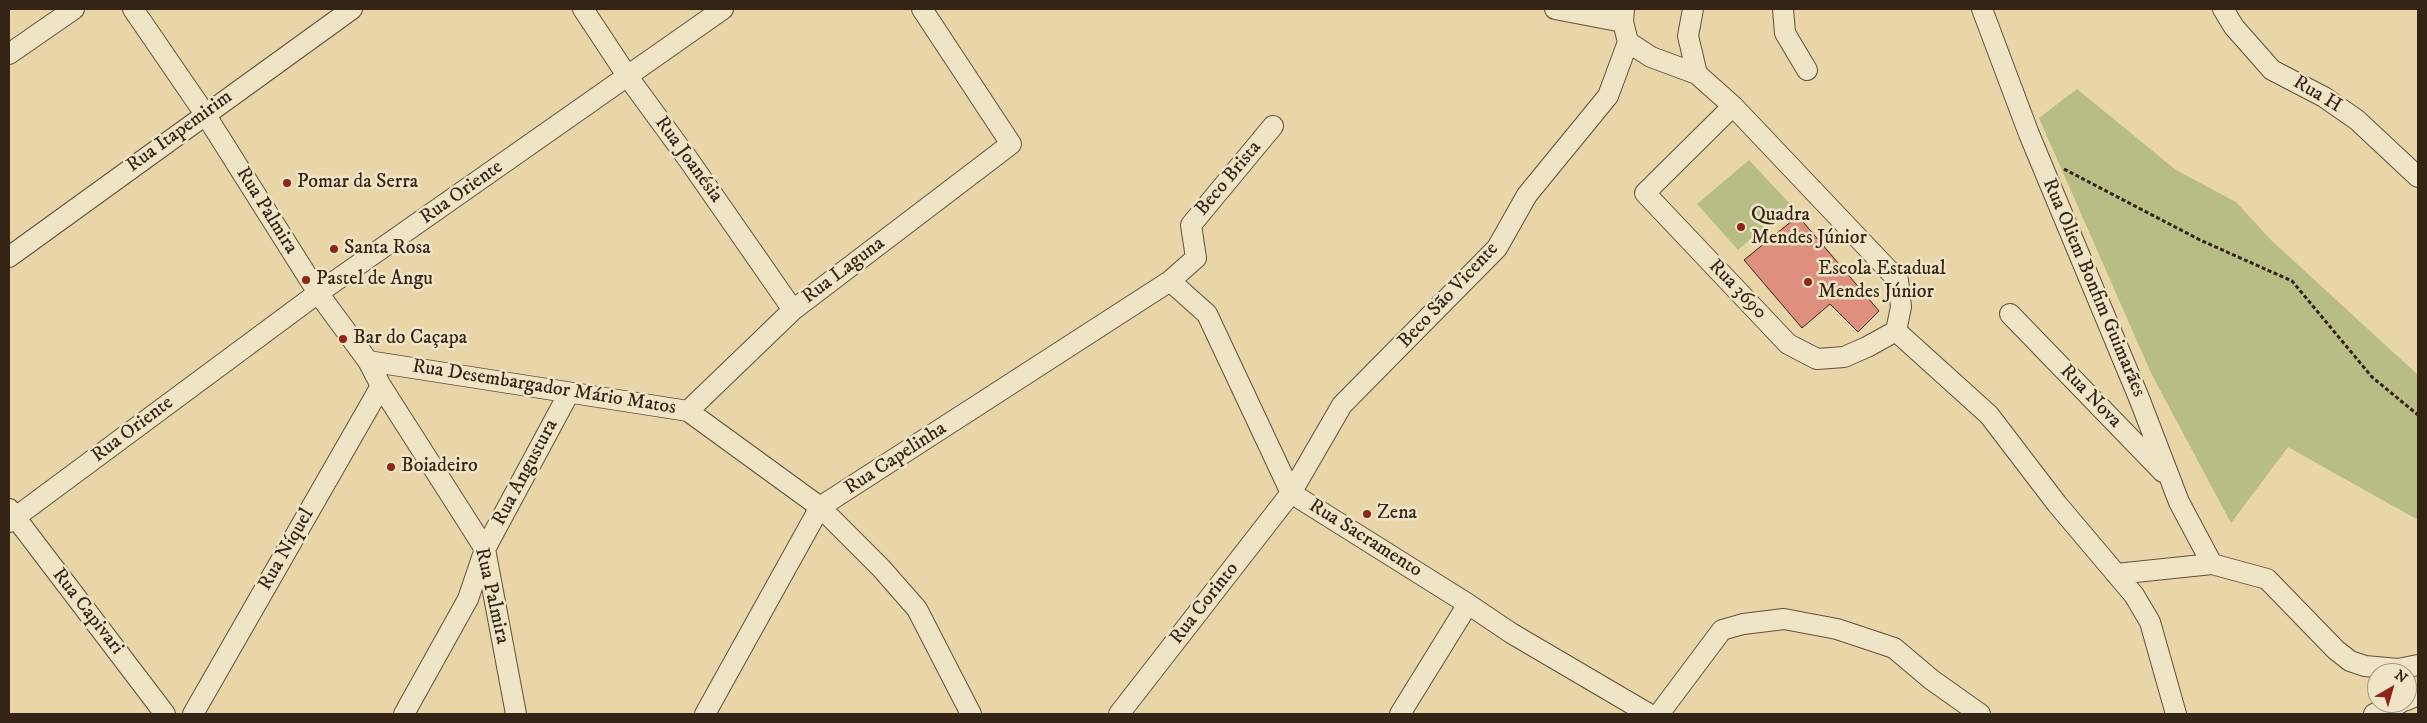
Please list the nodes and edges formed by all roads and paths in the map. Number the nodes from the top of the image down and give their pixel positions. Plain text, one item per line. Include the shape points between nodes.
1 (74, 9) edge
2 (133, 9) edge
3 (352, 9) edge
4 (583, 9) edge
5 (723, 9) edge
6 (922, 9) edge
7 (1555, 9) edge
8 (1693, 9) edge
9 (1783, 9) edge
10 (1982, 9) edge
11 (2223, 9) edge
12 (1623, 15) edge
13 (1628, 42) junction
14 (9, 54) edge
15 (1807, 70) dead end
16 (1697, 74) junction
17 (628, 77) junction
18 (1733, 106) junction
19 (205, 114) junction
20 (1273, 126) dead end
21 (2037, 155) junction
22 (2418, 177) edge
23 (9, 257) edge
24 (1170, 281) junction
25 (318, 293) junction
26 (793, 310) junction
27 (2010, 314) dead end
28 (1896, 331) junction
29 (368, 361) junction
30 (381, 386) junction
31 (569, 393) junction
32 (688, 411) junction
33 (2418, 415) edge
34 (2169, 479) junction
35 (1291, 493) junction
36 (820, 507) junction
37 (11, 516) edge
38 (485, 549) junction
39 (2212, 564) junction
40 (2116, 574) junction
41 (1468, 604) junction
42 (2418, 665) edge
43 (165, 714) edge
44 (193, 714) edge
45 (404, 714) edge
46 (516, 714) edge
47 (705, 714) edge
48 (971, 714) edge
49 (1119, 714) edge
50 (1400, 714) edge
51 (1649, 714) edge
52 (1659, 714) edge
53 (1980, 714) edge
54 (2176, 714) edge

1 - 14 street
2 - 19 street, Rua Palmira
3 - 19 street, Rua Itapemirim
4 - 17 street, Rua Joanésia
5 - 17 street, Rua Oriente
6 - 26 street, Rua Laguna via 1011,144
7 - 12 street
8 - 16 street via 1688,36
9 - 15 street via 1785,32
10 - 21 street, Rua Oliem Bonfim Guimarães
11 - 22 street, Rua H via 2234,27 2272,70 2324,97 2357,120
12 - 13 street
13 - 16 street via 1651,57
13 - 35 street, Beco São Vicente via 1608,96 1527,195 1497,248 1342,405
16 - 18 street
17 - 25 street, Rua Oriente
17 - 26 street, Rua Joanésia
18 - 28 street via 1898,280 1901,307
18 - 28 street, Rua 3690 via 1645,193 1788,344 1817,359 1844,357
19 - 23 street, Rua Itapemirim
19 - 25 street, Rua Palmira
20 - 24 street, Beco Brista via 1191,225 1196,258
21 - 33 path via 2200,240 2292,281 2372,377
21 - 34 street, Rua Oliem Bonfim Guimarães via 2139,398
24 - 35 street, Rua Sacramento via 1207,314
24 - 36 street, Rua Capelinha
25 - 29 street, Rua Palmira
25 - 37 street, Rua Oriente
26 - 32 street, Rua Laguna
27 - 34 street, Rua Nova
28 - 40 street via 1989,415 2056,504
29 - 30 street, Rua Palmira
29 - 31 street, Rua Desembargador Mário Matos
30 - 38 street, Rua Palmira
30 - 44 street, Rua Níquel
31 - 32 street, Rua Desembargador Mário Matos
31 - 38 street, Rua Angustura
32 - 36 street, Rua Desembargador Mário Matos
34 - 39 street, Rua Oliem Bonfim Guimarães
35 - 41 street, Rua Sacramento
35 - 49 street, Rua Corinto
36 - 47 street, Rua Capelinha
36 - 48 street, Rua Desembargador Mário Matos via 918,609
37 - 43 street, Rua Capivari
38 - 45 street, Rua Angustura via 468,599
38 - 46 street, Rua Palmira
39 - 40 street
39 - 42 street via 2267,579 2350,661 2364,666 2398,669
40 - 54 street via 2134,595 2150,622
41 - 50 street
41 - 51 street, Rua Sacramento
52 - 53 street via 1722,630 1784,619 1836,629 1894,648

